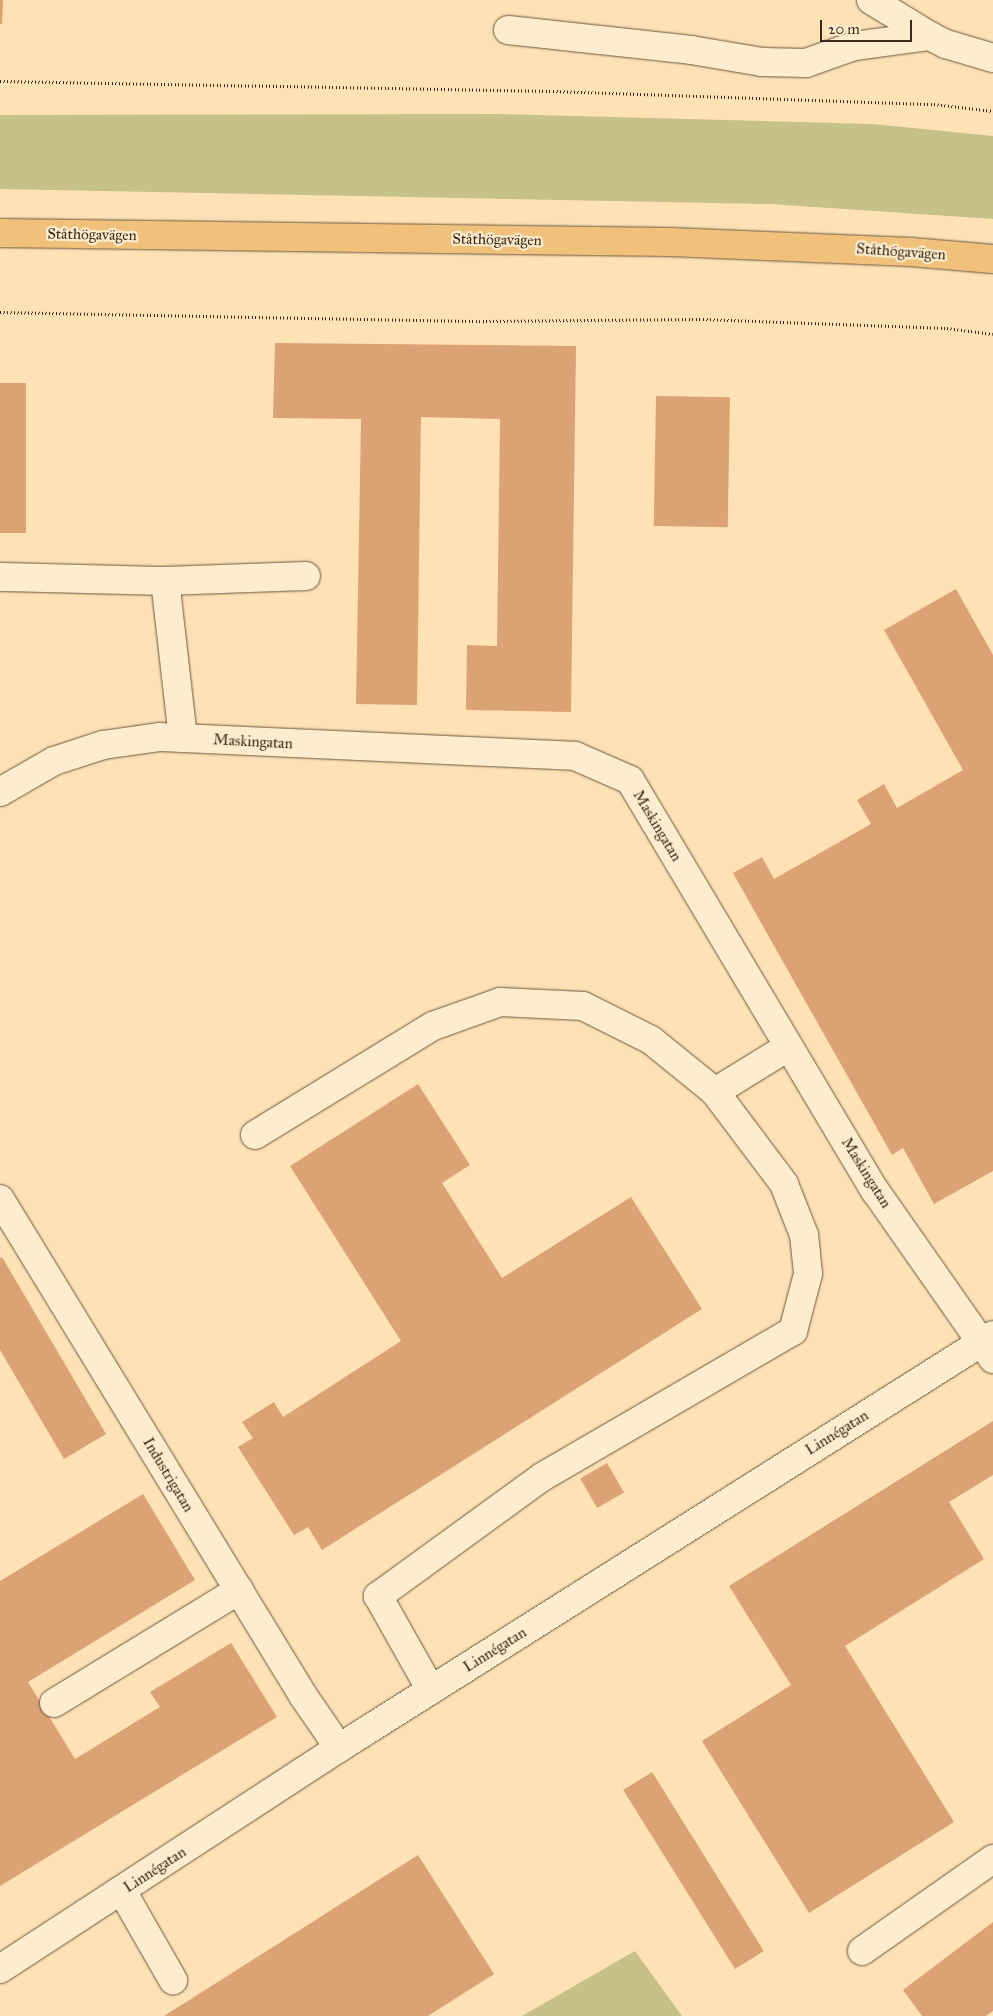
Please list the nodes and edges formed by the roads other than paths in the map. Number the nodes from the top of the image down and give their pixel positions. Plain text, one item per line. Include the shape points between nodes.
1 (871, 0) edge
2 (508, 30) dead end
3 (930, 36) junction
4 (993, 58) edge
5 (0, 233) edge
6 (993, 259) edge
7 (0, 576) edge
8 (306, 576) dead end
9 (165, 581) junction
10 (183, 738) junction
11 (0, 792) edge
12 (788, 1047) junction
13 (715, 1092) junction
14 (255, 1135) dead end
15 (0, 1199) edge
16 (989, 1345) edge
17 (239, 1590) junction
18 (431, 1690) junction
19 (54, 1703) dead end
20 (339, 1748) junction
21 (993, 1859) edge
22 (122, 1891) junction
23 (862, 1951) dead end
24 (0, 1969) edge
25 (173, 1980) dead end

1 - 3 street
2 - 3 street via 691,50 762,62 806,63 854,46
3 - 4 street
5 - 6 main road, Ståthögavägen via 670,242 911,252
7 - 9 street
8 - 9 street
9 - 10 street
10 - 11 street, Maskingatan via 160,737 103,745 54,761
10 - 12 street, Maskingatan via 575,756 630,780
12 - 13 street
12 - 16 street, Maskingatan via 876,1192
13 - 14 street via 651,1040 583,1006 500,1002 433,1026
13 - 18 street via 784,1184 804,1235 808,1274 793,1331 542,1476 378,1596
15 - 17 street, Industrigatan
16 - 18 street, Linnégatan
17 - 19 street
17 - 20 street, Industrigatan
18 - 20 street, Linnégatan
20 - 22 street, Linnégatan
21 - 23 street
22 - 24 street, Linnégatan
22 - 25 street

